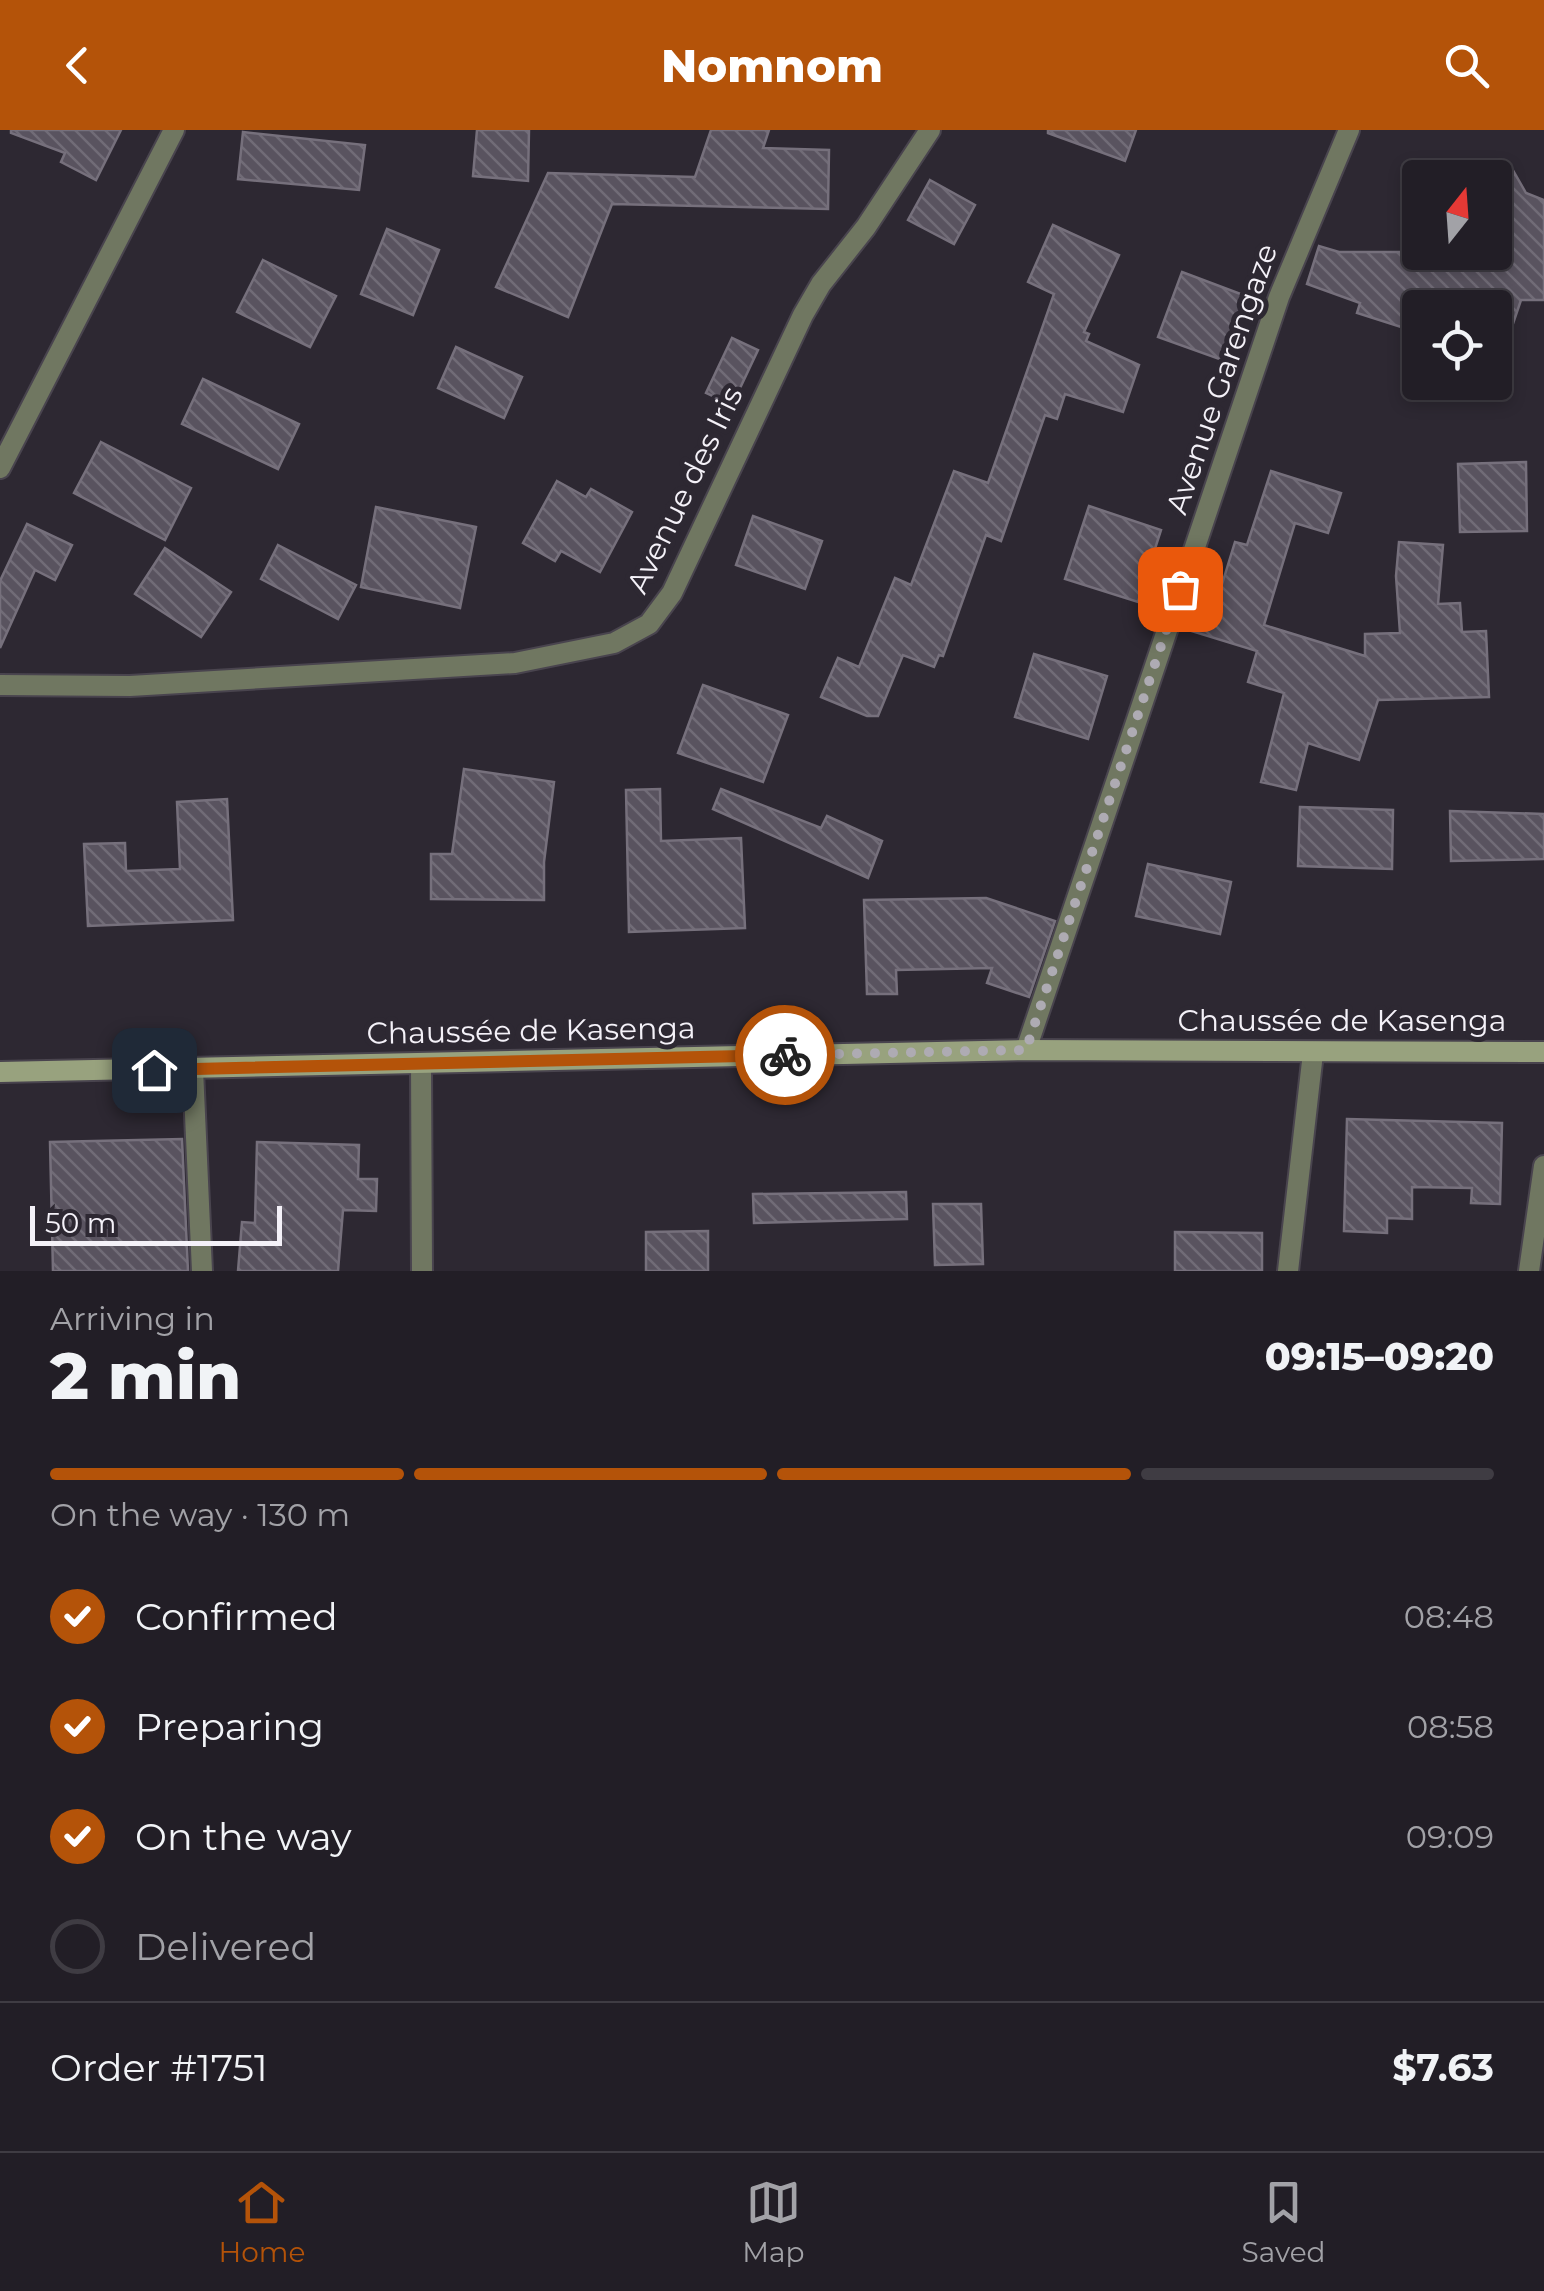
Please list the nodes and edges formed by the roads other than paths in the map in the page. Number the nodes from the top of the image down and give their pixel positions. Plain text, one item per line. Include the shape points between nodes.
1 (174, 130) edge
2 (930, 130) edge
3 (1349, 130) edge
4 (0, 468) edge
5 (0, 686) edge
6 (1026, 1050) junction
7 (1544, 1052) edge
8 (1313, 1053) junction
9 (421, 1062) junction
10 (193, 1070) junction
11 (0, 1072) edge
12 (1544, 1166) edge
13 (202, 1271) edge
14 (422, 1271) edge
15 (1288, 1271) edge
16 (1529, 1271) edge

1 - 4 street
2 - 5 street, Avenue des Iris via 821,284 672,593 640,630 614,643 514,663 130,686
3 - 6 street, Avenue Garengaze via 1279,297
6 - 8 main road, Chaussée de Kasenga
6 - 9 main road, Chaussée de Kasenga
7 - 8 main road, Chaussée de Kasenga
8 - 15 street
9 - 10 main road, Chaussée de Kasenga
9 - 14 street
10 - 11 main road, Chaussée de Kasenga
10 - 13 street
12 - 16 street

